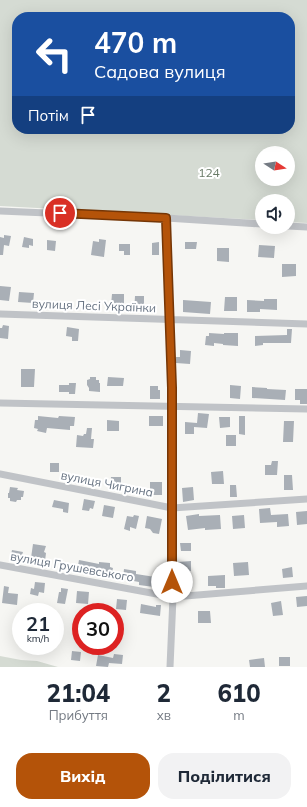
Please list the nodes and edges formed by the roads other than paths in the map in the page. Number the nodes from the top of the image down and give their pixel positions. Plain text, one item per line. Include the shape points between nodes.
1 (0, 210) edge
2 (166, 218) junction
3 (255, 224) edge
4 (295, 226) edge
5 (307, 227) edge
6 (0, 314) edge
7 (170, 320) junction
8 (307, 324) edge
9 (0, 403) edge
10 (172, 406) junction
11 (307, 409) edge
12 (0, 474) edge
13 (307, 499) edge
14 (172, 508) junction
15 (0, 565) edge
16 (307, 586) edge
17 (172, 597) junction
18 (170, 667) edge

1 - 2 street
2 - 3 street
2 - 7 street
4 - 5 street
6 - 7 street, вулиця Лесі Українки
7 - 8 street, вулиця Лесі Українки
7 - 10 street
9 - 10 street
10 - 11 street
10 - 14 street
12 - 14 street, вулиця Чигрина
13 - 14 street, вулиця Чигрина
14 - 17 street
15 - 17 street, вулиця Грушевського
16 - 17 street, вулиця Грушевського
17 - 18 street

